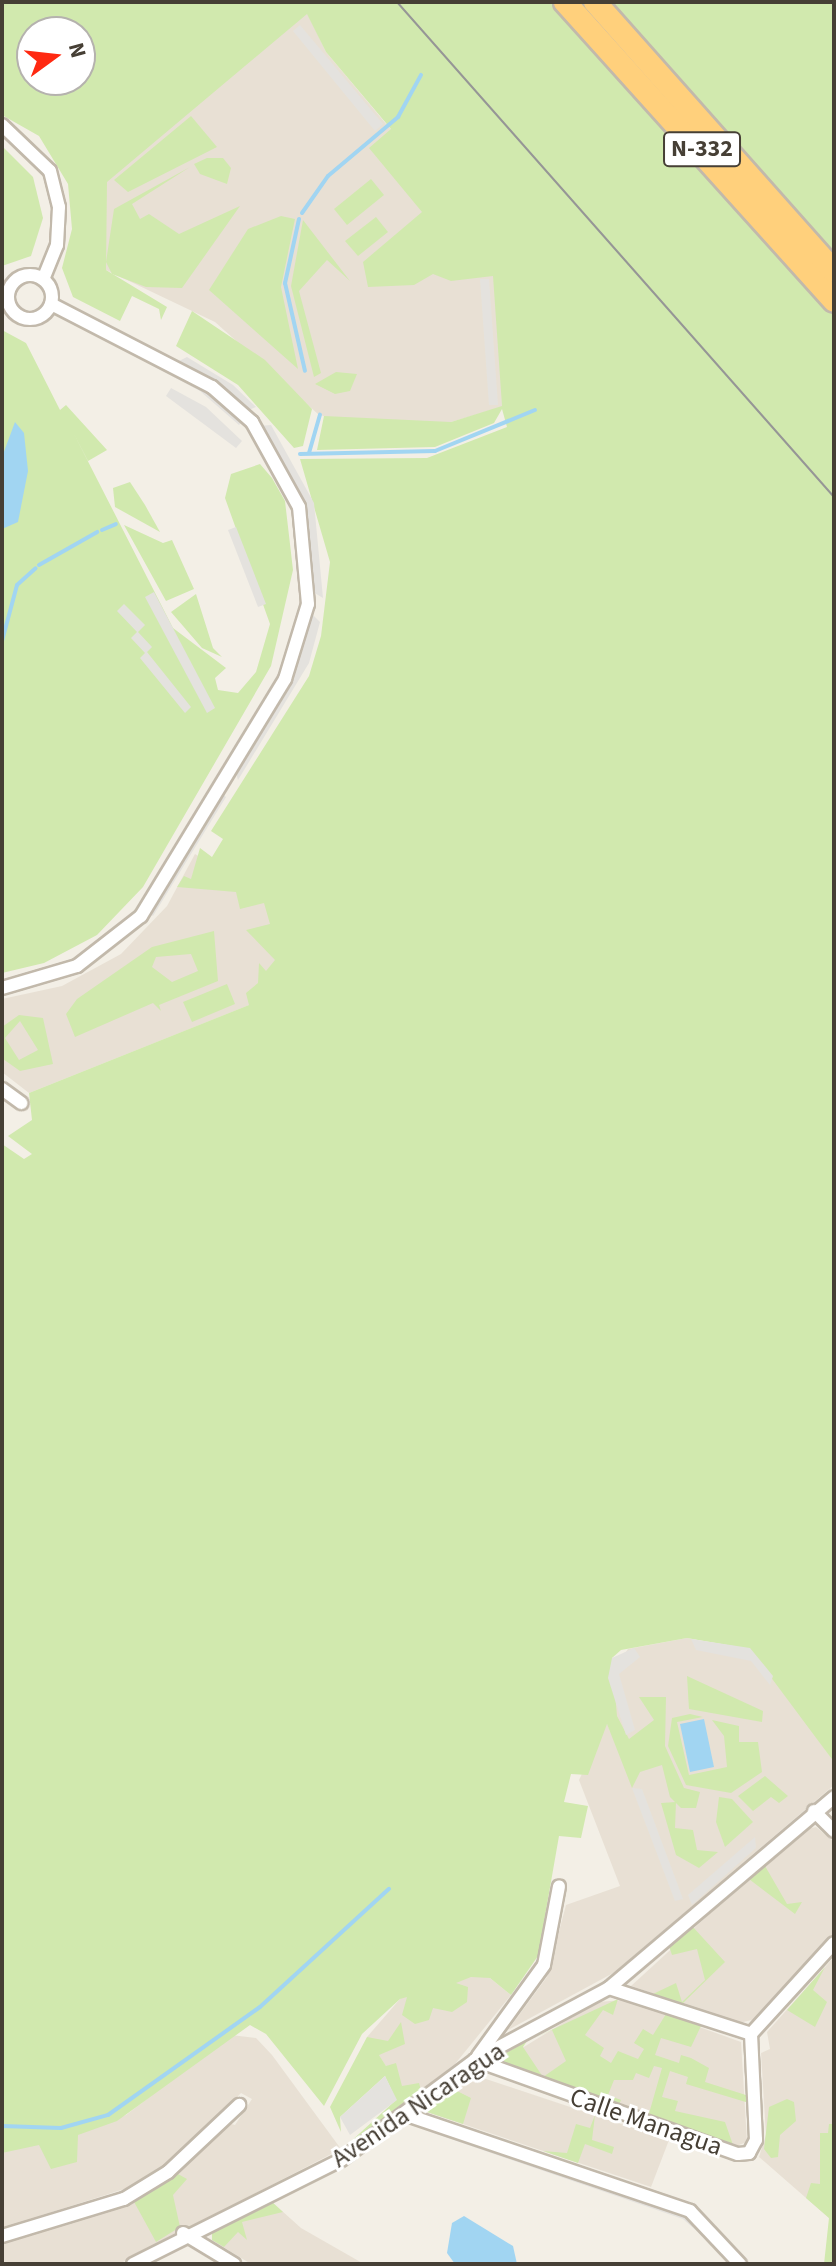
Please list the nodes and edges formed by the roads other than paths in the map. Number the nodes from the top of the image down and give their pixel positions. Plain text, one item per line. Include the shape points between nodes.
1 (565, 2) edge
2 (595, 2) edge
3 (2, 125) edge
4 (834, 271) edge
5 (43, 279) junction
6 (7, 284) edge
7 (834, 301) edge
8 (51, 304) junction
9 (2, 988) edge
10 (2, 1089) edge
11 (21, 1103) dead end
12 (834, 1797) edge
13 (814, 1811) junction
14 (834, 1831) edge
15 (559, 1886) dead end
16 (834, 1943) edge
17 (609, 1988) junction
18 (751, 2034) junction
19 (475, 2060) junction
20 (239, 2105) dead end
21 (404, 2114) junction
22 (183, 2233) junction
23 (2, 2236) edge
24 (133, 2264) edge
25 (234, 2264) edge
26 (740, 2264) edge

1 - 7 highway, N-332
2 - 4 highway, N-332
3 - 5 street via 50,171 59,207 57,245
5 - 6 street via 29,275
5 - 8 street
6 - 8 street via 11,307 21,317 36,318
8 - 9 street via 212,387 252,422 299,507 308,604 285,679 141,916 77,966
10 - 11 street
12 - 13 street, Avenida Nicaragua
13 - 14 street
13 - 17 street, Avenida Nicaragua
15 - 19 street via 544,1965
16 - 18 street
17 - 18 street
17 - 19 street, Avenida Nicaragua
18 - 19 street, Calle Managua via 756,2140 741,2154
19 - 21 street, Avenida Nicaragua
20 - 23 street via 168,2172 124,2199
21 - 22 street, Avenida Nicaragua via 341,2160
21 - 26 street via 690,2211
22 - 24 street, Avenida Nicaragua
22 - 25 street

